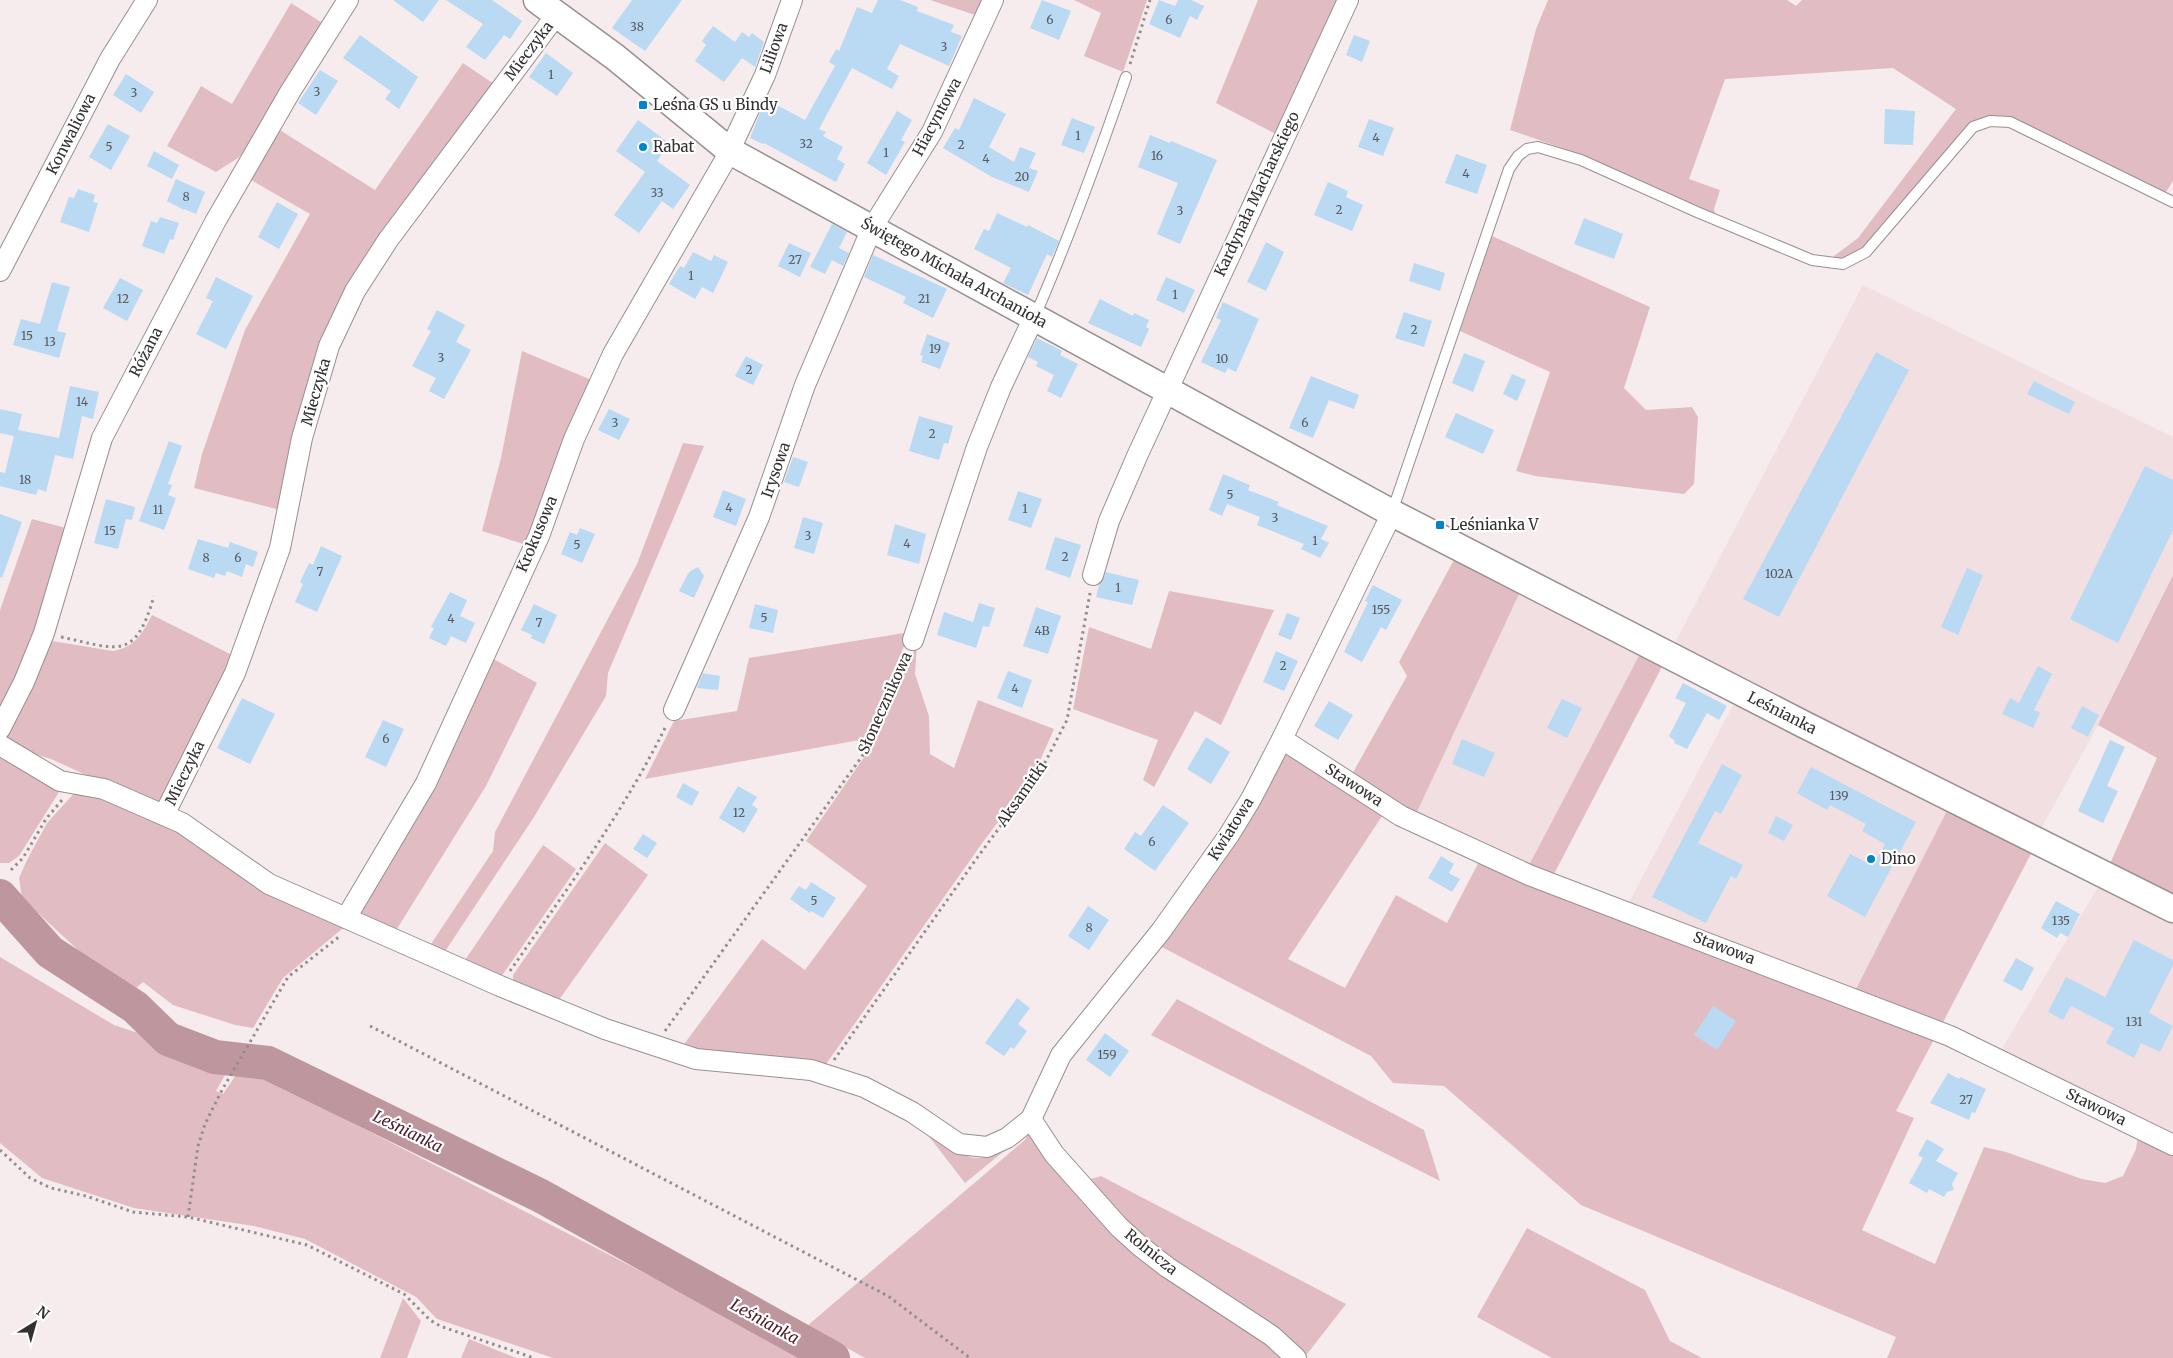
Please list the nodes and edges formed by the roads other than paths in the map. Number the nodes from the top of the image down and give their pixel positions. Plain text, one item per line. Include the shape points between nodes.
1 (147, 0) edge
2 (348, 0) edge
3 (792, 0) edge
4 (993, 0) edge
5 (1348, 0) edge
6 (547, 7) edge
7 (1126, 77) road end
8 (730, 151) junction
9 (2173, 202) edge
10 (872, 228) junction
11 (0, 271) edge
12 (1034, 317) junction
13 (1167, 389) junction
14 (1392, 513) junction
15 (1093, 575) road end
16 (913, 640) road end
17 (674, 710) road end
18 (0, 729) edge
19 (1282, 738) junction
20 (0, 745) edge
21 (164, 815) junction
22 (2173, 909) edge
23 (351, 921) junction
24 (1031, 1119) junction
25 (2173, 1145) edge
26 (1296, 1358) edge

1 - 11 street, Konwaliowa via 110,59
2 - 18 street, Różana via 215,222 102,438 44,633
3 - 8 street, Liliowa via 765,75
4 - 10 street, Hiacyntowa via 932,132
5 - 13 street, Kardynała Macharskiego
6 - 8 street, Świętego Michała Archanioła via 615,57
6 - 21 street, Mieczyka via 355,291 330,346 302,438 280,548 235,674
7 - 12 lane via 1091,178
8 - 10 street, Świętego Michała Archanioła
8 - 23 street, Krokusowa via 613,354 574,439 539,536 426,783
9 - 14 lane via 2010,122 1990,121 1972,127 1866,252 1844,264 1812,260 1581,160 1538,146 1527,149 1518,156 1506,178
10 - 12 street, Świętego Michała Archanioła
10 - 17 street, Irysowa via 805,385 759,517
12 - 13 street, Świętego Michała Archanioła
12 - 16 street, Słonecznikowa via 977,446
13 - 14 street, Świętego Michała Archanioła
13 - 15 street via 1109,521
14 - 19 street, Kwiatowa
14 - 22 street, Leśnianka
19 - 24 street, Kwiatowa via 1251,799 1206,869 1061,1055
19 - 25 street, Stawowa via 1401,816 1529,875 1950,1036
20 - 21 street via 60,781 104,789
21 - 23 street via 182,823 269,884
23 - 24 street via 605,1029 696,1059 811,1070 864,1087 912,1112 959,1144 987,1147 1007,1138
24 - 26 street, Rolnicza via 1054,1154 1140,1246 1265,1331

